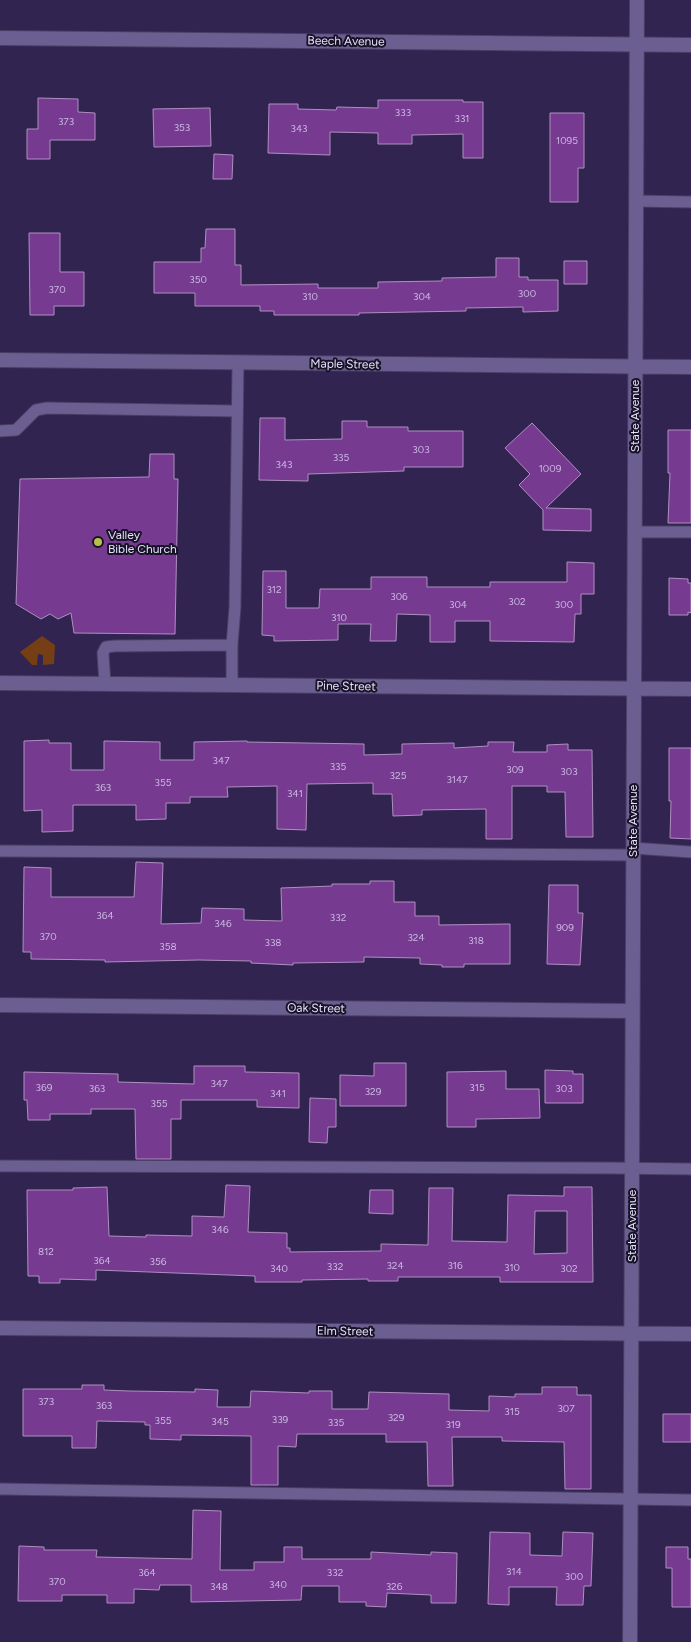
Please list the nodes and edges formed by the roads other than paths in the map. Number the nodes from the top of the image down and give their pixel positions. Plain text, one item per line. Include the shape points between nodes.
1 (637, 0) edge
2 (0, 38) edge
3 (637, 44) junction
4 (691, 44) edge
5 (636, 201) junction
6 (691, 202) edge
7 (0, 360) edge
8 (238, 363) junction
9 (635, 366) junction
10 (691, 367) edge
11 (237, 411) junction
12 (0, 431) edge
13 (635, 532) junction
14 (691, 532) edge
15 (232, 645) junction
16 (0, 683) edge
17 (105, 684) junction
18 (232, 684) junction
19 (634, 689) junction
20 (691, 690) edge
21 (0, 851) edge
22 (633, 851) junction
23 (691, 852) edge
24 (0, 1005) edge
25 (632, 1011) junction
26 (0, 1166) edge
27 (632, 1168) junction
28 (691, 1169) edge
29 (0, 1328) edge
30 (631, 1334) junction
31 (691, 1334) edge
32 (0, 1489) edge
33 (630, 1500) junction
34 (691, 1500) edge
35 (630, 1642) edge

1 - 3 street, State Avenue
2 - 3 street, Beech Avenue
3 - 4 street, Beech Avenue
3 - 5 street, State Avenue
5 - 6 lane
5 - 9 street, State Avenue
7 - 8 street, Maple Street
8 - 9 street, Maple Street
8 - 11 lane
9 - 10 street, Maple Street
9 - 13 street, State Avenue
11 - 12 lane via 47,408 36,410 16,430
11 - 15 lane
13 - 14 lane
13 - 19 street, State Avenue
15 - 17 lane via 106,647 103,653
15 - 18 lane
16 - 17 street, Pine Street
17 - 18 street, Pine Street
18 - 19 street, Pine Street
19 - 20 street, Pine Street
19 - 22 street, State Avenue
21 - 22 lane
22 - 23 lane
22 - 25 street, State Avenue
24 - 25 street, Oak Street
25 - 27 street, State Avenue
26 - 27 lane
27 - 28 lane
27 - 30 street, State Avenue
29 - 30 street, Elm Street
30 - 31 street, Elm Street
30 - 33 street, State Avenue
32 - 33 lane
33 - 34 lane
33 - 35 street, State Avenue

